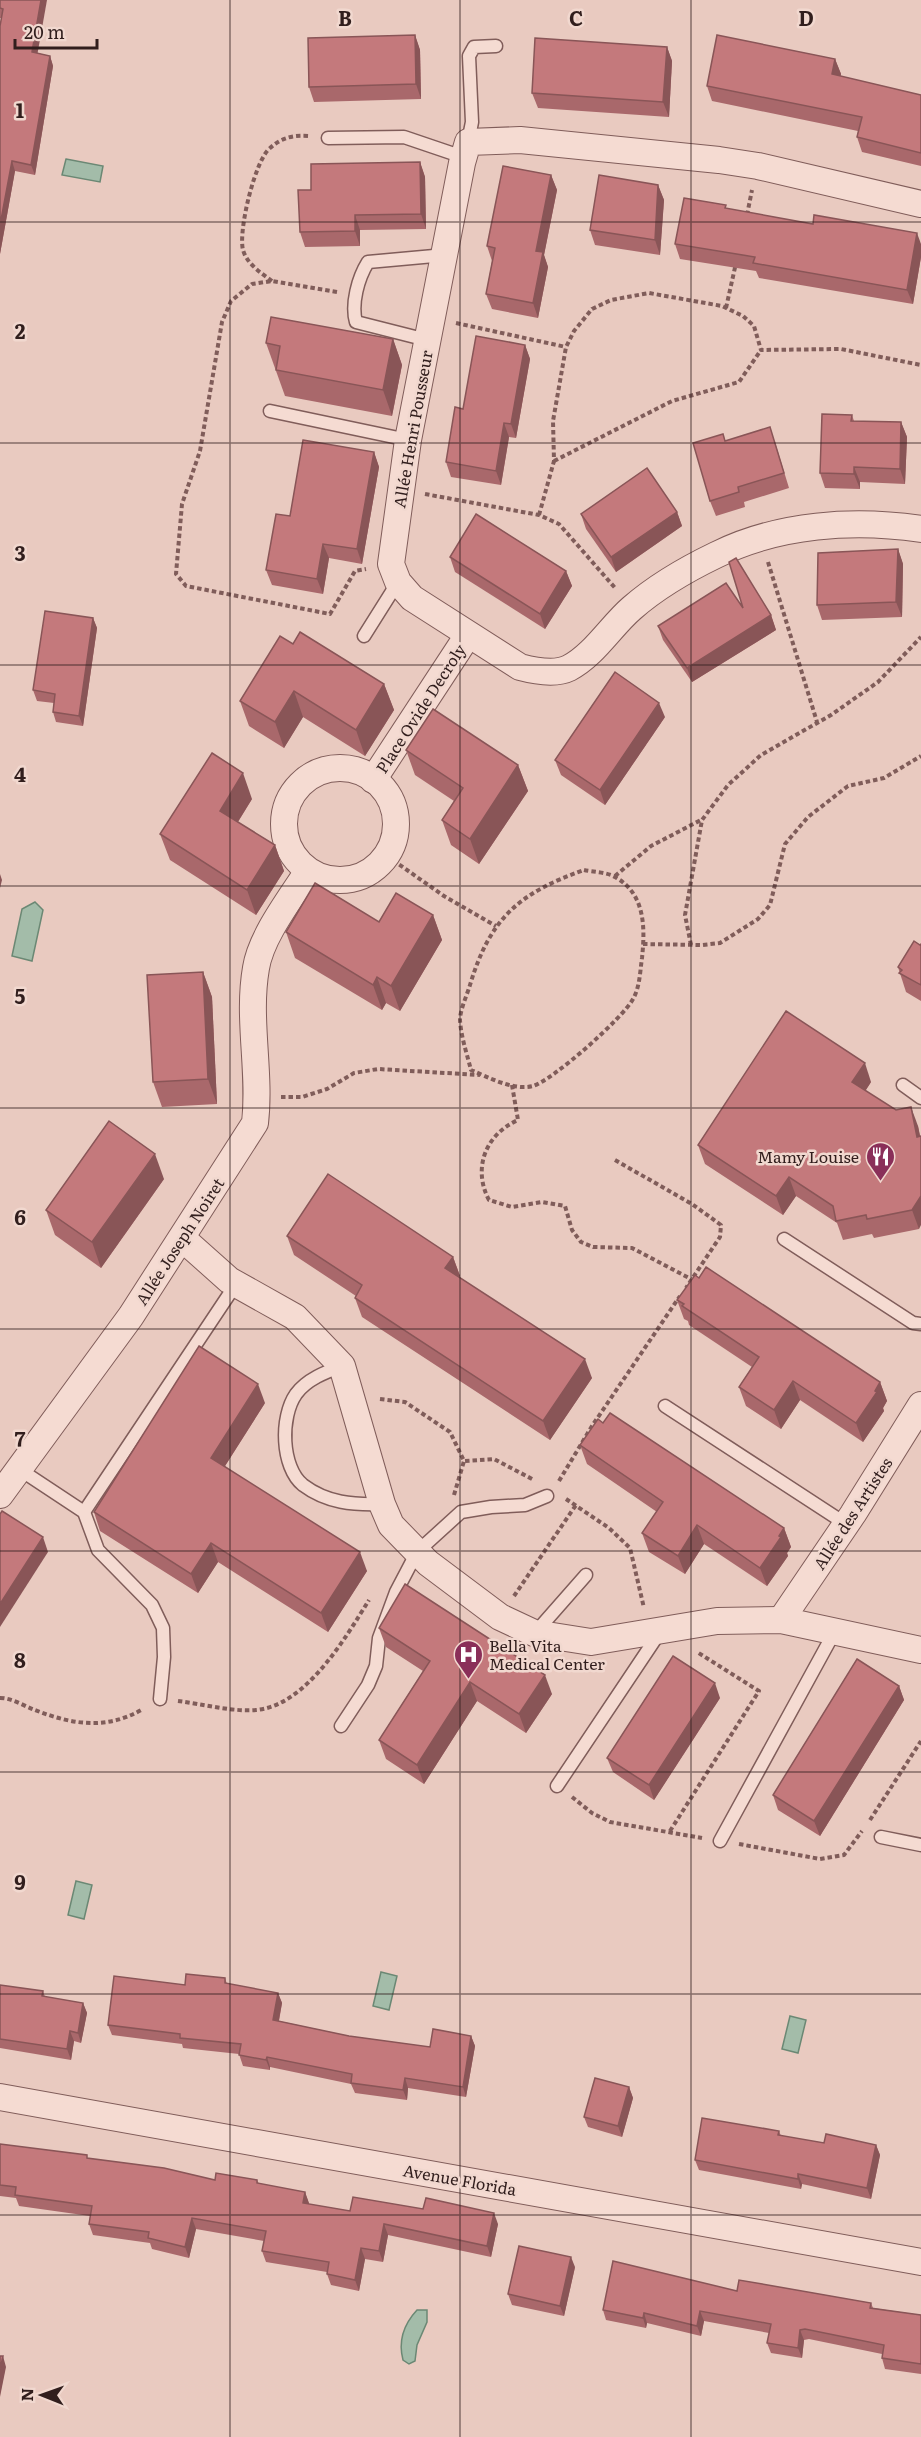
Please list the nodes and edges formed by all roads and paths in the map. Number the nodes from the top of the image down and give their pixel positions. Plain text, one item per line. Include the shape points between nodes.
1 (496, 46) dead end
2 (328, 138) joint
3 (466, 149) junction
4 (758, 166) junction
5 (921, 204) edge
6 (746, 219) edge
7 (738, 251) edge
8 (445, 255) junction
9 (272, 281) junction
10 (356, 295) junction
11 (726, 308) junction
12 (430, 329) junction
13 (566, 347) junction
14 (761, 350) junction
15 (921, 365) edge
16 (270, 411) dead end
17 (408, 440) junction
18 (554, 461) junction
19 (401, 489) junction
20 (539, 515) junction
21 (921, 529) edge
22 (760, 539) junction
23 (395, 573) junction
24 (632, 607) junction
25 (468, 635) junction
26 (364, 636) dead end
27 (921, 637) edge
28 (817, 722) junction
29 (921, 756) edge
30 (373, 780) junction
31 (702, 820) junction
32 (387, 856) junction
33 (308, 871) junction
34 (615, 876) junction
35 (496, 926) junction
36 (643, 944) junction
37 (691, 945) junction
38 (484, 1075) junction
39 (512, 1085) junction
40 (903, 1085) dead end
41 (258, 1097) junction
42 (921, 1098) edge
43 (615, 1160) dead end
44 (183, 1239) junction
45 (784, 1239) dead end
46 (692, 1280) junction
47 (236, 1284) junction
48 (921, 1324) edge
49 (342, 1366) junction
50 (921, 1405) edge
51 (665, 1406) dead end
52 (19, 1469) junction
53 (550, 1493) joint
54 (0, 1495) edge
55 (382, 1504) junction
56 (576, 1505) dead end
57 (84, 1512) junction
58 (846, 1524) junction
59 (417, 1552) junction
60 (585, 1575) dead end
61 (375, 1591) dead end
62 (500, 1617) junction
63 (781, 1620) junction
64 (670, 1630) junction
65 (835, 1631) junction
66 (534, 1634) junction
67 (921, 1650) edge
68 (0, 1698) edge
69 (160, 1699) junction
70 (341, 1726) dead end
71 (557, 1786) dead end
72 (670, 1831) dead end
73 (881, 1837) dead end
74 (720, 1841) dead end
75 (921, 1845) edge
76 (0, 2097) edge
77 (921, 2262) edge

1 - 3 lane via 474,47 469,56 472,122
2 - 3 lane via 404,136
2 - 9 path via 293,135 269,148 259,164 243,224 243,251 253,267
3 - 4 street via 520,140
3 - 8 street, Allée Henri Pousseur
4 - 5 street
4 - 6 path
7 - 11 path
8 - 10 lane via 368,262
8 - 12 street, Allée Henri Pousseur
9 - 10 path
9 - 23 path via 252,284 231,301 222,322 200,451 182,504 176,574 186,586 330,614 355,571
10 - 12 lane via 356,322
11 - 13 path via 649,293 611,300 592,309
11 - 14 path via 754,326
12 - 13 path
12 - 17 street, Allée Henri Pousseur
13 - 18 path via 553,421
14 - 15 path via 841,349
14 - 18 path via 740,382 672,401
16 - 17 lane
17 - 19 street, Allée Henri Pousseur
18 - 20 path
19 - 20 path
19 - 23 street, Allée Henri Pousseur
20 - 24 path via 559,524
21 - 22 street via 854,524
22 - 24 street via 698,564
22 - 28 path
23 - 25 street via 412,598
23 - 26 lane
24 - 25 street via 583,657 562,670 538,672 520,667
25 - 30 street, Place Ovide Decroly
27 - 28 path via 878,682
28 - 31 path via 761,755 728,784
29 - 37 path via 884,778 848,786 808,817 785,844 770,905 758,919 720,942
30 - 32 street, Place Ovide Decroly via 394,802 397,830
30 - 33 street, Place Ovide Decroly via 357,769 334,767 312,774 295,789 285,810 284,833 292,855
31 - 34 path via 651,846
31 - 37 path via 685,915
32 - 33 street via 365,875 336,881
32 - 35 path
33 - 41 street, Allée Joseph Noiret via 274,925 256,966
34 - 35 path via 584,870 550,882 524,897
34 - 36 path via 634,893 644,917
35 - 38 path via 472,977 460,1019 471,1070
36 - 37 path
36 - 39 path via 633,999 607,1031 533,1086
38 - 39 path
38 - 41 path via 378,1069 354,1073 327,1089 302,1097
39 - 46 path via 518,1120 503,1127 489,1142 483,1158 482,1187 489,1200 512,1207 542,1202 565,1206 572,1230 581,1242 593,1247 632,1248
40 - 42 lane
41 - 44 street, Allée Joseph Noiret via 255,1123
43 - 46 path via 721,1225 720,1237
44 - 47 street
44 - 52 street, Allée Joseph Noiret
45 - 48 lane
46 - 53 path
47 - 49 street via 295,1317
47 - 57 lane
49 - 55 street
49 - 55 lane via 320,1374 296,1395 286,1420 288,1461 301,1483 321,1496 351,1505
50 - 58 street, Allée des Artistes
51 - 58 lane
52 - 54 street, Allée Joseph Noiret
52 - 57 lane
53 - 59 lane via 525,1505 461,1512
55 - 59 street via 391,1525
56 - 62 path
57 - 69 lane via 98,1550 152,1605 163,1628
58 - 63 street, Allée des Artistes
59 - 62 street
59 - 70 lane via 396,1592 379,1638 376,1666 368,1685
60 - 66 lane
61 - 69 path via 331,1661 289,1697 256,1710
62 - 66 street
63 - 64 street via 717,1621
63 - 65 street
64 - 66 street via 591,1641
64 - 71 lane
64 - 72 path via 759,1691
65 - 67 street
65 - 74 lane
68 - 69 path via 100,1725 131,1716
73 - 75 lane
76 - 77 street, Avenue Florida

